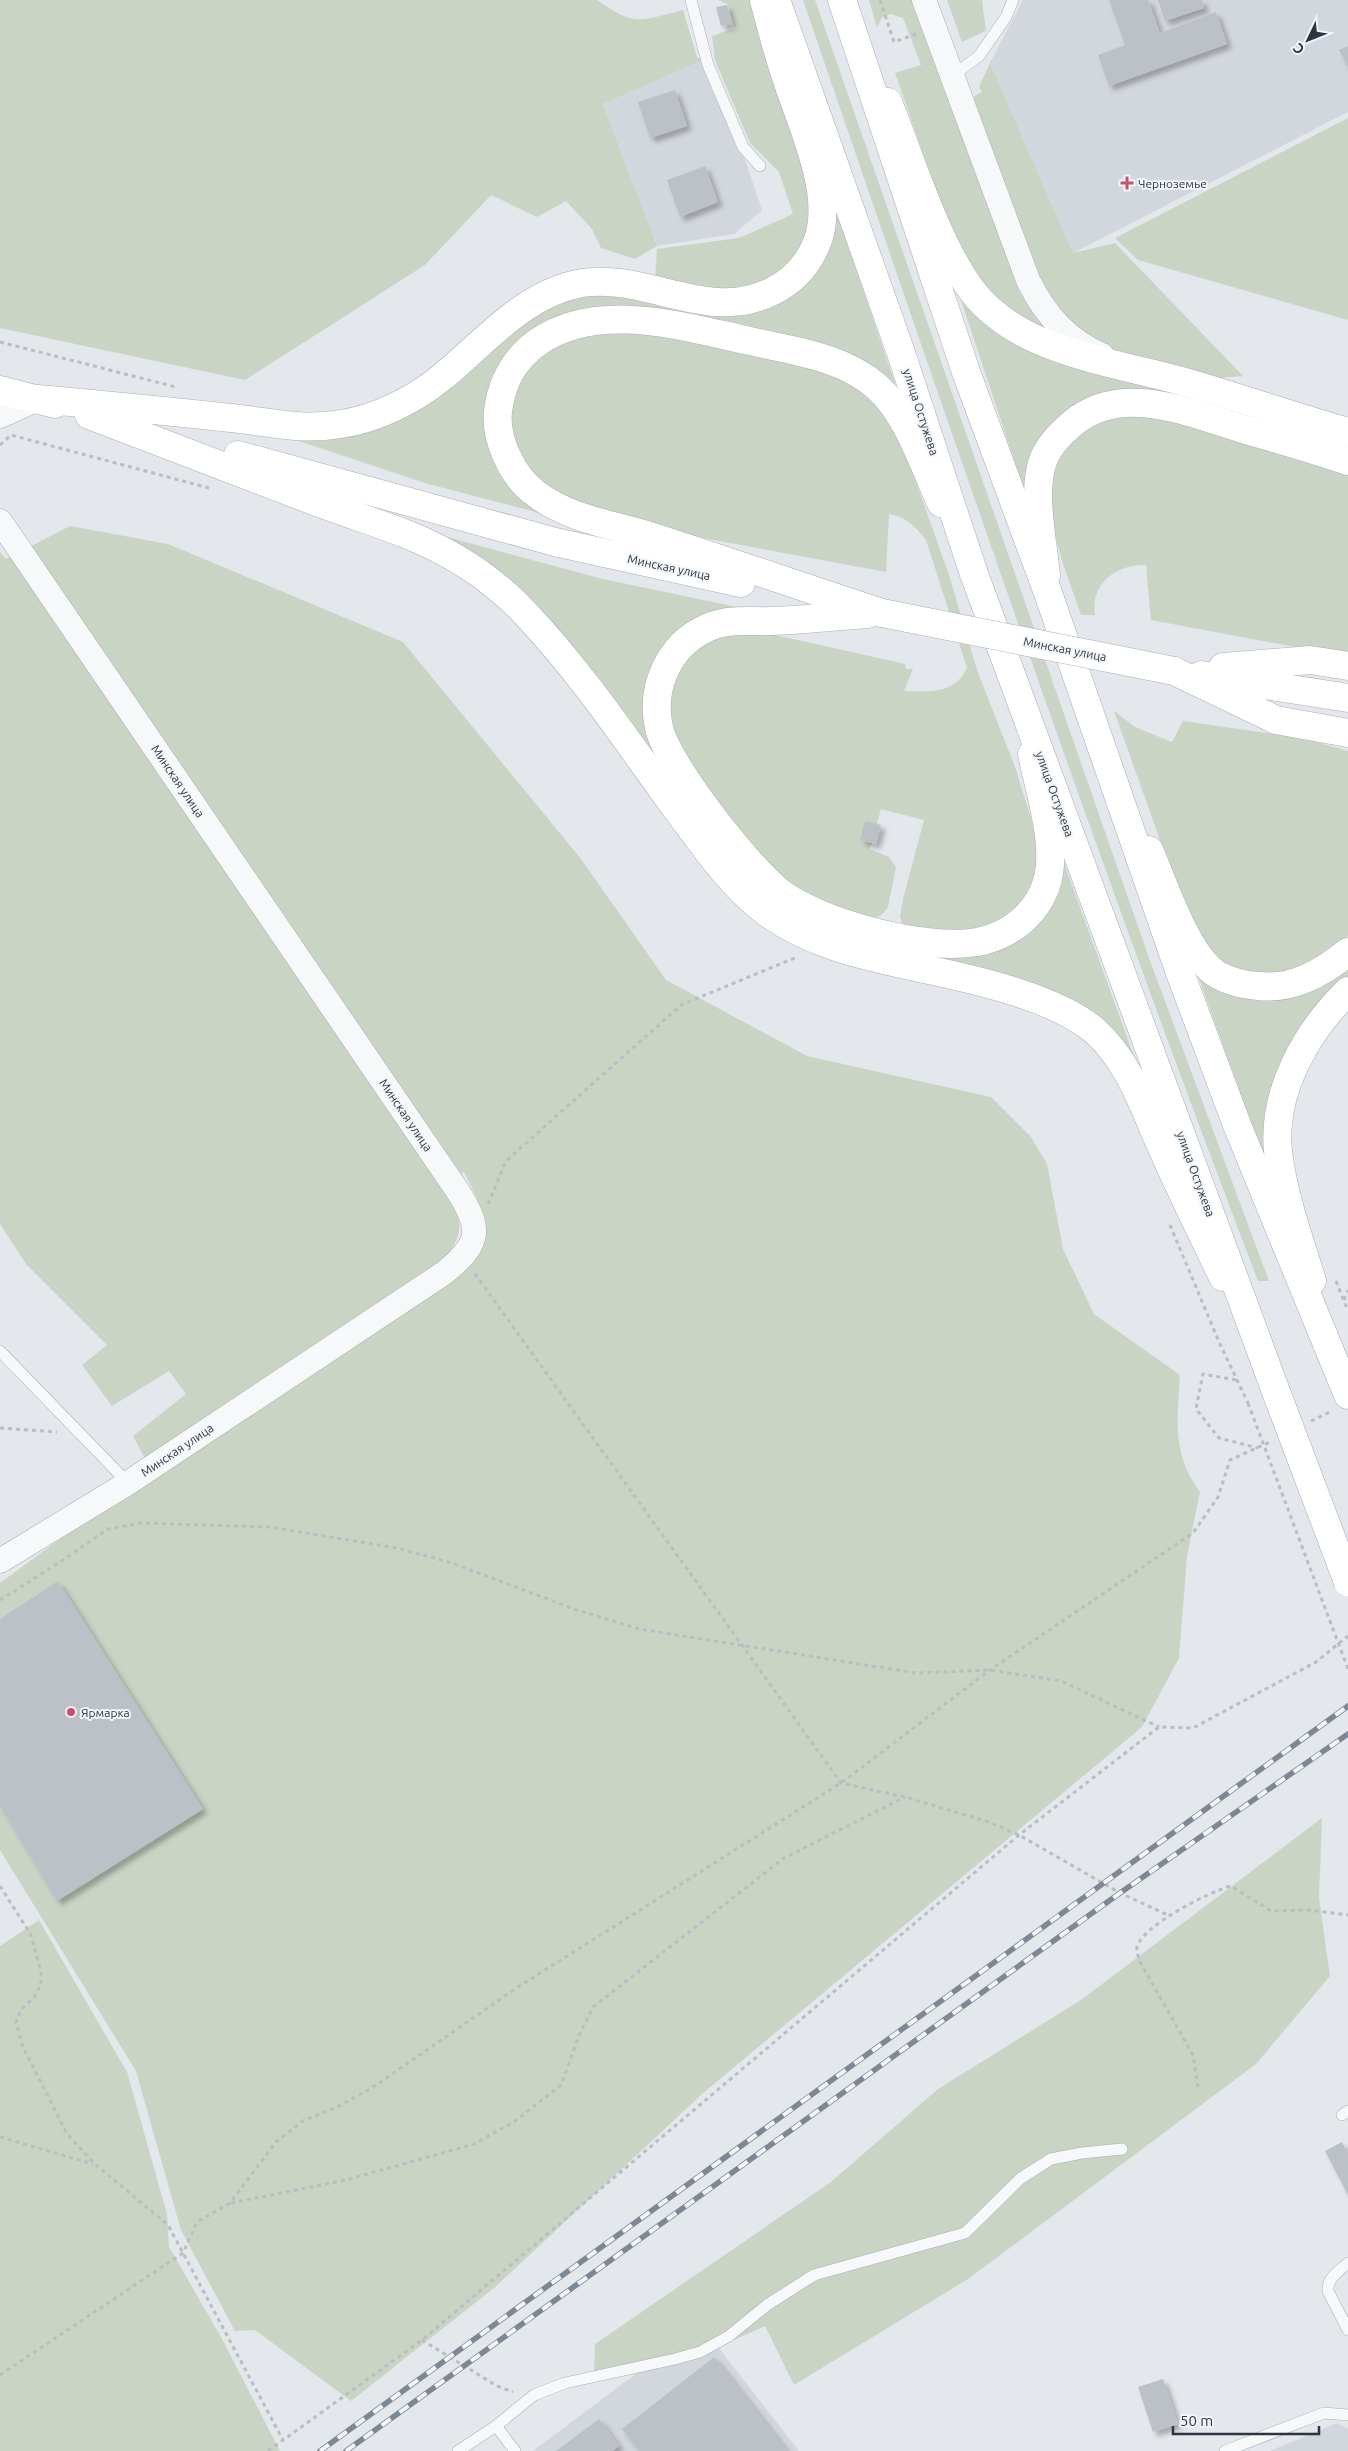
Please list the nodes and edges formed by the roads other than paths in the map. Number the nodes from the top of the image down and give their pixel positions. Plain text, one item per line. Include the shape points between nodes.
1 (691, 0) edge
2 (764, 0) edge
3 (776, 0) edge
4 (842, 0) edge
5 (848, 0) edge
6 (924, 0) edge
7 (1014, 0) edge
8 (952, 76) junction
9 (760, 166) dead end
10 (1146, 372) junction
11 (0, 390) edge
12 (38, 399) junction
13 (89, 414) junction
14 (0, 416) edge
15 (1348, 432) edge
16 (1348, 461) edge
17 (0, 521) edge
18 (974, 574) junction
19 (1048, 593) junction
20 (882, 613) junction
21 (1348, 666) edge
22 (1174, 671) junction
23 (1348, 698) edge
24 (1020, 699) junction
25 (1097, 730) junction
26 (1348, 733) edge
27 (1348, 952) edge
28 (1348, 991) edge
29 (0, 1351) edge
30 (1332, 1352) junction
31 (1275, 1389) junction
32 (1348, 1395) edge
33 (128, 1482) junction
34 (0, 1561) edge
35 (1348, 1582) edge
36 (1122, 2149) dead end
37 (1348, 2263) edge
38 (1348, 2330) edge
39 (1348, 2415) edge
40 (496, 2426) junction
41 (458, 2451) edge
42 (515, 2451) edge
43 (1224, 2451) edge

1 - 9 lane via 708,65 743,147
2 - 12 street via 821,182 824,218 816,246 803,269 782,286 757,299 723,304 612,282 560,288 514,314 420,393 368,417 344,424 281,426 236,418
3 - 18 street, улица Остужева via 900,350
4 - 19 street via 966,372
5 - 10 street via 940,234 974,292 1007,322 1057,348
6 - 8 street
7 - 8 lane via 979,56
8 - 10 street via 1001,212 1036,296 1057,324 1087,348
10 - 15 street
11 - 12 street, Минская улица
12 - 13 street, Минская улица
12 - 14 street
13 - 20 street, Минская улица via 555,542
13 - 31 street via 328,507 407,534 444,552 490,581 561,653 741,890 788,927 842,949 972,979 1046,1004 1095,1032 1112,1050 1138,1089 1161,1147
16 - 19 street via 1170,408 1130,402 1092,411 1063,431 1044,459 1040,515
17 - 33 street, Минская улица via 468,1206 474,1222 471,1248 444,1273
18 - 20 street via 900,416 876,386 843,365 672,325 600,320 572,324 550,334 530,348 510,369 500,392 498,417 502,442 511,466 532,491 560,510
18 - 24 street, улица Остужева
19 - 25 street
20 - 22 street, Минская улица, bridge
20 - 24 street via 770,621 736,620 707,628 684,644 664,668 656,694 659,728 669,750 725,833 764,880 785,896 824,916 924,942 977,942 1002,935 1021,922 1038,902 1048,881 1050,857 1048,830
21 - 22 street via 1310,660
22 - 23 street, Минская улица
22 - 26 street via 1276,720
24 - 31 street, улица Остужева
25 - 27 street via 1186,938 1212,970 1232,982 1284,986 1314,976
25 - 30 street via 1179,970 1237,1125
28 - 30 street via 1300,1053 1287,1082 1279,1127 1278,1150 1287,1196
29 - 33 lane
30 - 32 street
31 - 35 street, улица Остужева, bridge
33 - 34 street, Минская улица
36 - 40 lane via 1051,2158 1021,2178 965,2233 814,2275 766,2305 729,2336 700,2352 565,2383 534,2395
37 - 38 lane via 1331,2278 1328,2291
39 - 43 lane via 1324,2413
40 - 41 lane
40 - 42 lane

